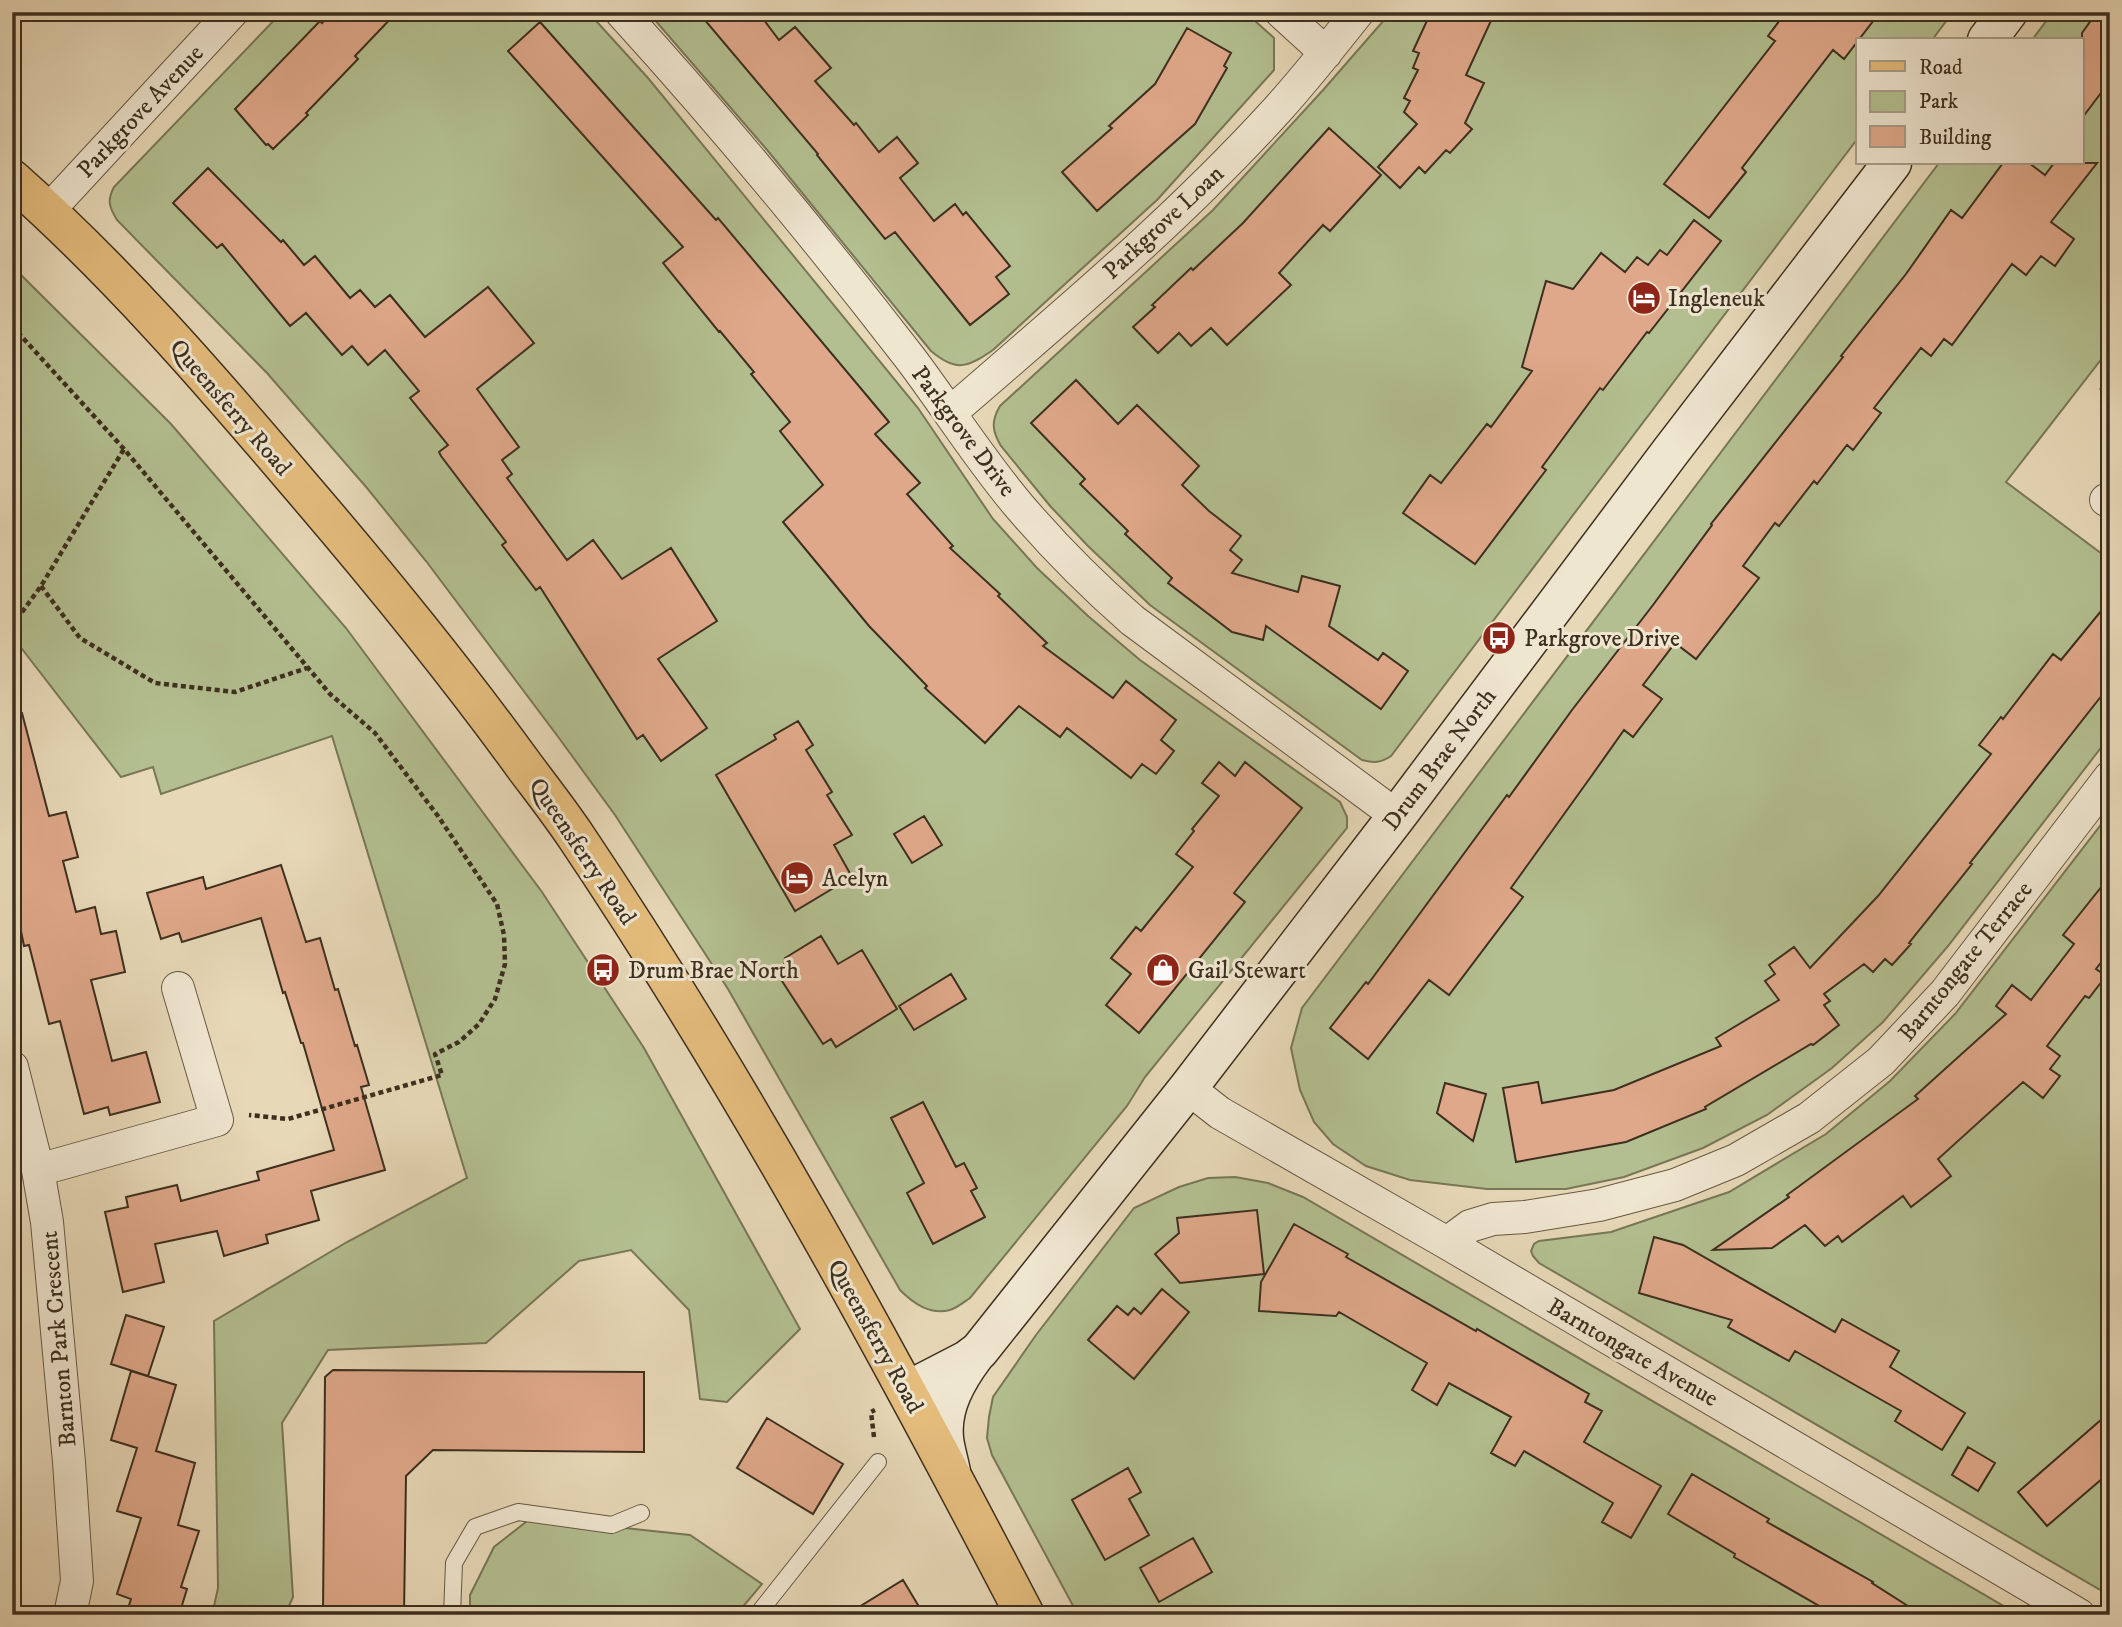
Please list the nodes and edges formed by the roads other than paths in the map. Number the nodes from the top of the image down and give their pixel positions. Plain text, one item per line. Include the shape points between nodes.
1 (232, 12) edge
2 (621, 12) edge
3 (1281, 12) edge
4 (1358, 12) edge
5 (2008, 12) edge
6 (1988, 38) edge
7 (1326, 53) junction
8 (1891, 164) edge
9 (12, 179) edge
10 (48, 211) junction
11 (950, 414) junction
12 (2110, 777) edge
13 (1397, 816) junction
14 (178, 988) dead end
15 (12, 1067) edge
16 (1188, 1088) junction
17 (38, 1170) junction
18 (1447, 1243) junction
19 (979, 1351) junction
20 (907, 1391) junction
21 (878, 1462) dead end
22 (952, 1475) junction
23 (641, 1513) dead end
24 (71, 1615) edge
25 (452, 1615) edge
26 (757, 1615) edge
27 (1025, 1615) edge
28 (2079, 1615) edge

1 - 10 street, Parkgrove Avenue
2 - 11 street, Parkgrove Drive via 758,170
3 - 7 street
4 - 7 street, Parkgrove Loan
5 - 6 main road
7 - 11 street, Parkgrove Loan via 1177,212
8 - 13 main road, Drum Brae North
9 - 10 main road, Queensferry Road
10 - 20 main road, Queensferry Road via 142,306 354,548 475,698 575,834 727,1074
11 - 13 street, Parkgrove Drive via 1018,505 1096,588 1132,620
12 - 18 street, Barntongate Terrace via 1945,993 1881,1061 1809,1118 1737,1160 1675,1185 1599,1205 1493,1219 1470,1226
13 - 16 main road, Drum Brae North
14 - 17 street via 220,1130
15 - 17 street, Barnton Park Crescent
16 - 18 street, Barntongate Avenue via 1220,1113
16 - 19 main road, Drum Brae North
17 - 24 street, Barnton Park Crescent via 69,1462 77,1581
18 - 28 street, Barntongate Avenue
19 - 20 main road, Drum Brae North
19 - 22 main road, Drum Brae North via 953,1389 947,1409 944,1440
20 - 22 main road, Queensferry Road
21 - 26 lane
22 - 27 main road, Queensferry Road
23 - 25 lane via 612,1525 518,1512 475,1527 454,1563

